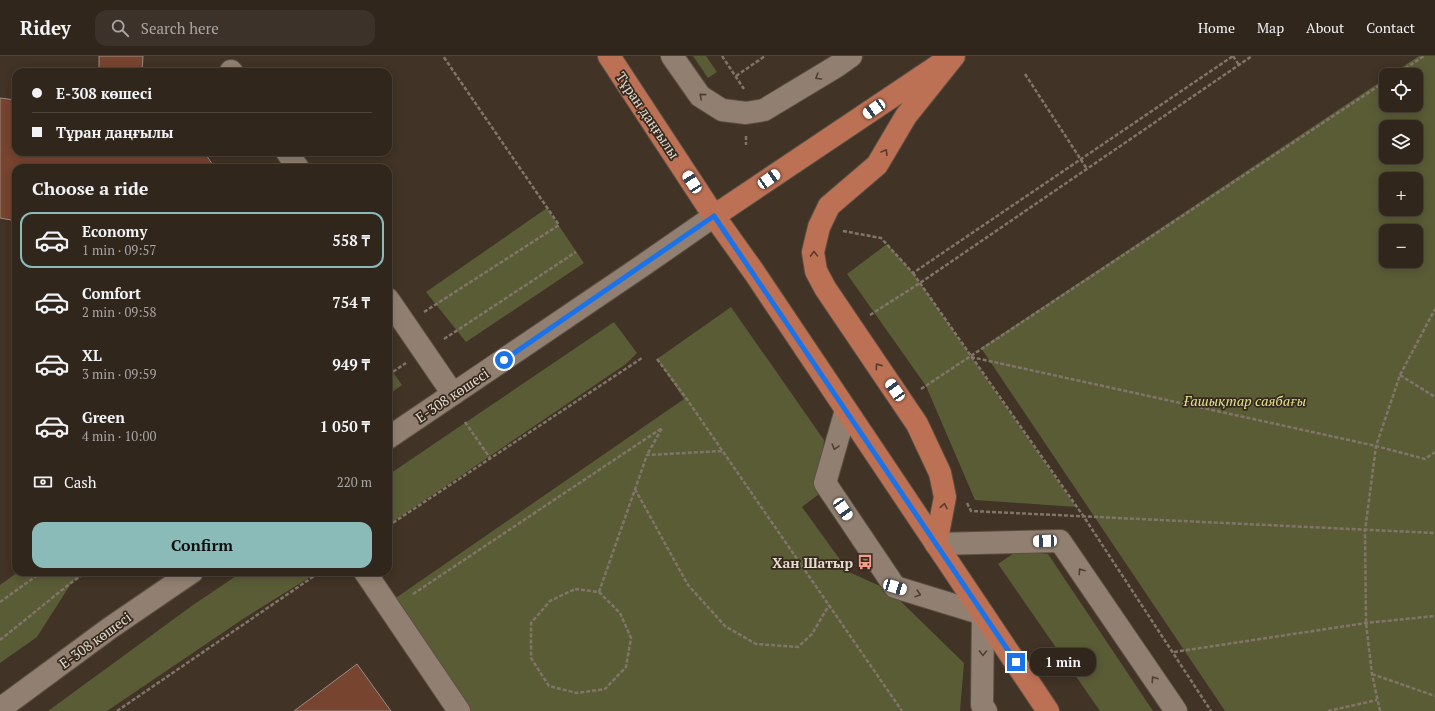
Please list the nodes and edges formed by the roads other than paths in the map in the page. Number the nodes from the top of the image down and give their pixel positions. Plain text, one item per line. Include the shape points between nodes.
1 (609, 56) edge
2 (672, 56) edge
3 (851, 56) edge
4 (953, 56) edge
5 (714, 216) junction
6 (392, 305) edge
7 (454, 394) junction
8 (846, 410) junction
9 (392, 435) edge
10 (936, 544) junction
11 (186, 576) edge
12 (368, 576) edge
13 (983, 614) junction
14 (0, 709) edge
15 (459, 711) edge
16 (986, 711) edge
17 (1048, 711) edge
18 (1176, 711) edge

1 - 5 main road, Тұран даңғылы
3 -> 2 street via 764,110 746,113 722,110 700,96
4 - 5 main road
10 -> 4 main road via 945,497 940,473 917,424 819,277 813,252 818,227 829,206 877,165 906,116
5 - 7 street, Е-308 көшесі
5 - 8 main road, Тұран даңғылы
6 - 7 street
7 - 9 street, Е-308 көшесі
8 - 10 main road, Тұран даңғылы
8 -> 13 street via 825,483 895,587
10 - 13 main road, Тұран даңғылы
18 -> 10 street via 1060,540
11 - 14 street, Е-308 көшесі
12 - 15 street
13 -> 16 street via 982,705
13 - 17 main road, Тұран даңғылы

